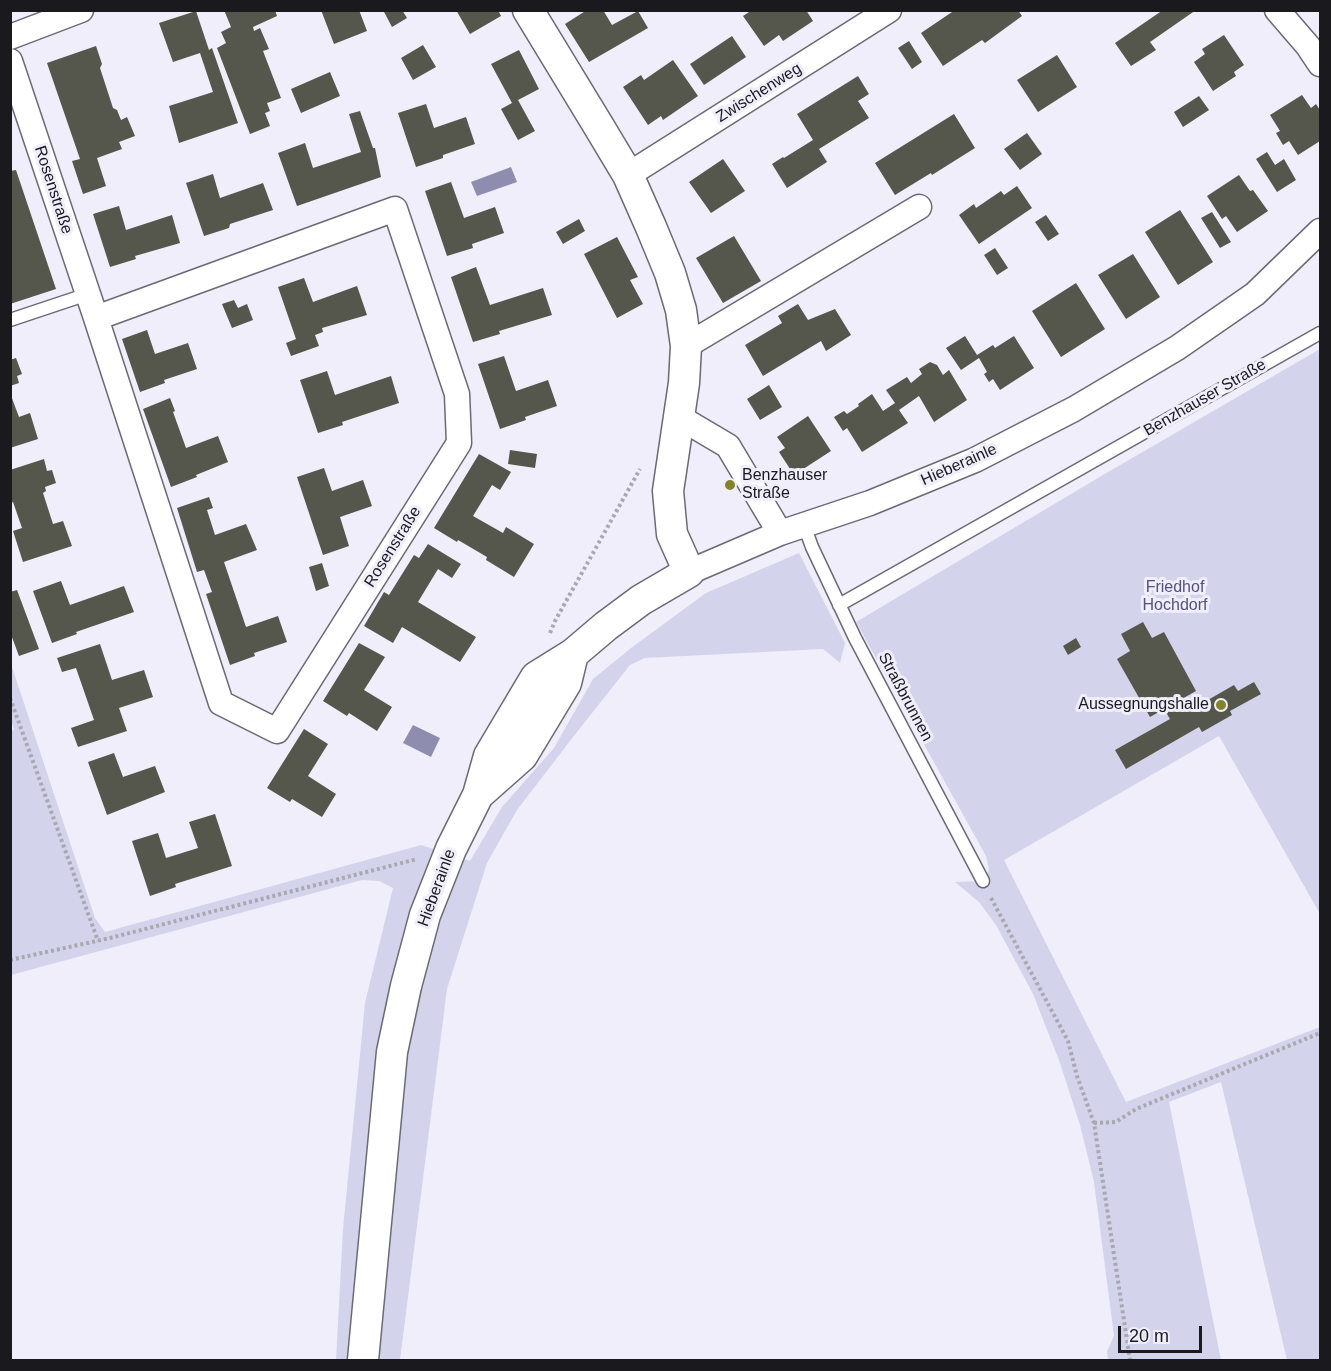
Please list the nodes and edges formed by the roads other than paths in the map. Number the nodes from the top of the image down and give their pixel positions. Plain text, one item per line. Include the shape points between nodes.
1 (81, 10) edge
2 (528, 10) edge
3 (889, 10) edge
4 (1277, 10) edge
5 (10, 37) edge
6 (10, 61) edge
7 (1320, 64) edge
8 (628, 175) junction
9 (919, 207) dead end
10 (1320, 231) edge
11 (88, 294) junction
12 (96, 318) junction
13 (10, 320) edge
14 (1320, 333) edge
15 (686, 346) junction
16 (679, 417) junction
17 (804, 525) junction
18 (780, 533) junction
19 (688, 572) junction
20 (839, 605) junction
21 (573, 654) junction
22 (478, 795) junction
23 (982, 881) road end
24 (363, 1360) edge

1 - 5 street
2 - 8 street
3 - 8 street, Zwischenweg
4 - 7 street
6 - 11 street, Rosenstraße
8 - 15 street via 670,273
9 - 15 street
10 - 17 street, Hieberainle via 1255,294 1177,348 1074,409 975,460
11 - 12 street, Rosenstraße
11 - 13 lane
12 - 12 street, Rosenstraße via 221,703 277,730 459,443 457,394 395,209
14 - 20 lane, Benzhauser Straße
15 - 16 street
16 - 18 street via 728,446
16 - 19 street via 668,491 672,534
17 - 18 street, Hieberainle
17 - 20 lane, Straßbrunnen
18 - 19 street, Hieberainle
19 - 21 street, Hieberainle via 641,600
20 - 23 lane, Straßbrunnen
21 - 22 street, Hieberainle via 566,683 522,756
21 - 22 street, Hieberainle via 536,676 489,756
22 - 24 street, Hieberainle via 425,915 392,1052

